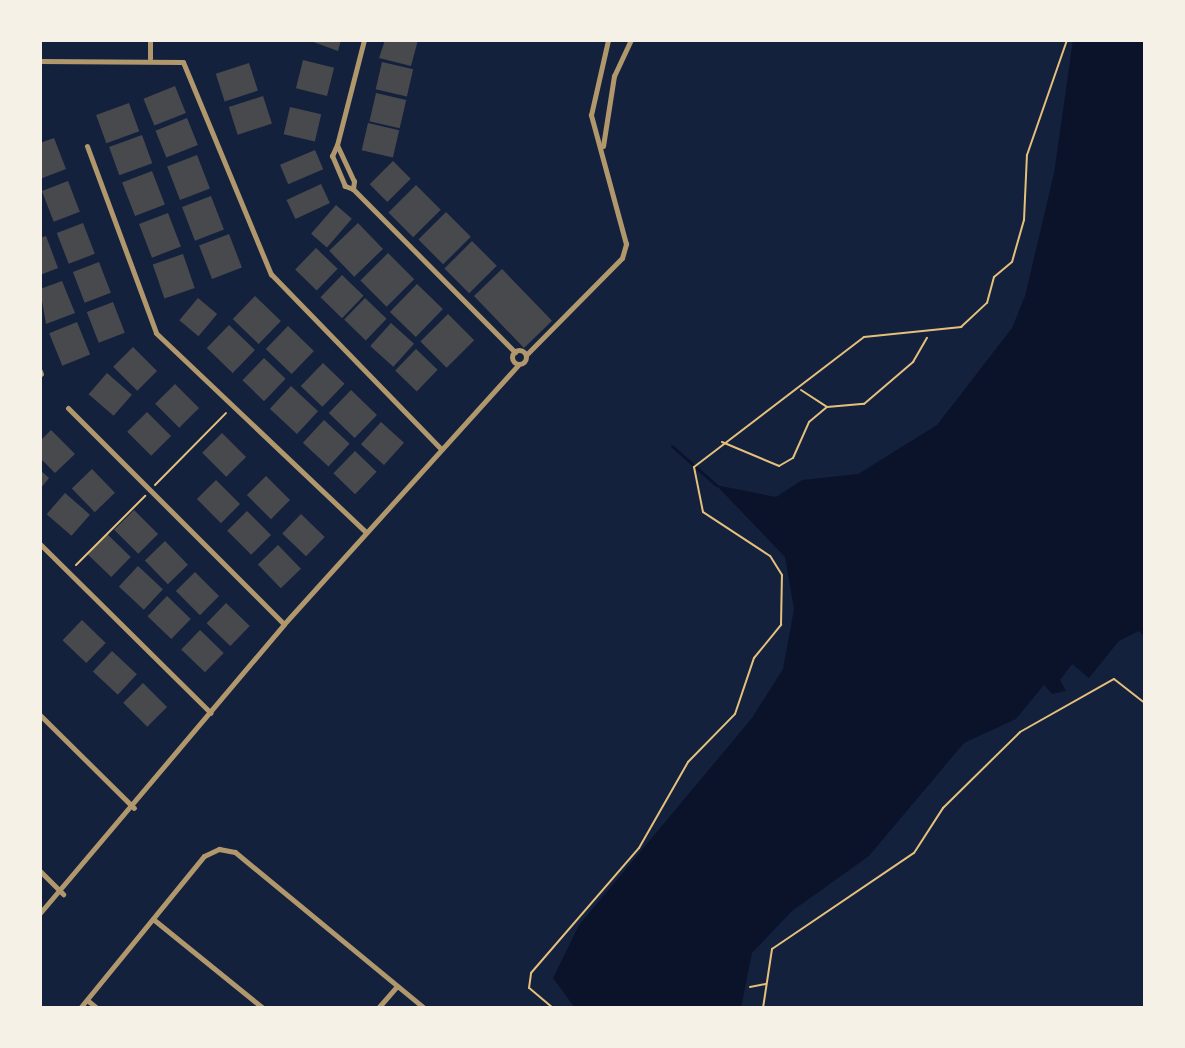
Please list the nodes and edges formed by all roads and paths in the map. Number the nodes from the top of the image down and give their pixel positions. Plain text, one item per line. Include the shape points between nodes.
1 (150, 40) edge
2 (364, 40) edge
3 (608, 40) edge
4 (631, 40) edge
5 (1067, 40) edge
6 (150, 58) junction
7 (40, 61) edge
8 (337, 145) junction
9 (87, 146) dead end
10 (603, 147) junction
11 (353, 189) junction
12 (928, 336) junction
13 (515, 352) junction
14 (526, 355) junction
15 (519, 364) junction
16 (800, 390) junction
17 (235, 404) junction
18 (827, 407) junction
19 (68, 408) dead end
20 (721, 441) junction
21 (441, 449) junction
22 (153, 487) junction
23 (366, 532) junction
24 (40, 544) edge
25 (69, 571) junction
26 (284, 624) junction
27 (1145, 703) edge
28 (211, 713) junction
29 (40, 715) edge
30 (134, 808) junction
31 (40, 871) edge
32 (63, 894) junction
33 (40, 913) edge
34 (153, 919) junction
35 (767, 984) junction
36 (397, 986) junction
37 (750, 987) dead end
38 (87, 1000) junction
39 (80, 1008) edge
40 (97, 1008) edge
41 (263, 1008) edge
42 (378, 1008) edge
43 (424, 1008) edge
44 (553, 1008) edge
45 (763, 1008) edge

1 - 6 street
2 - 8 street
3 - 10 street via 591,115
4 - 10 street via 614,76
5 - 12 path via 1027,155 1024,220 1012,262 961,327
6 - 7 street
6 - 21 street via 170,58 188,68 271,274
8 - 11 street
8 - 11 street via 332,156 345,186
9 - 17 street via 147,318
10 - 14 street via 625,231 622,258
11 - 13 street
12 - 16 path via 864,337
12 - 18 path via 913,362 864,404
13 - 14 street
13 - 15 street
14 - 15 street
15 - 21 street
16 - 18 path
16 - 20 path
17 - 22 path
17 - 23 street
18 - 20 path via 809,422 793,458 779,466
19 - 22 street
20 - 44 path via 694,467 694,490 703,512 770,556 782,575 781,625 754,658 735,714 688,762 639,848 531,973 529,988
21 - 23 street
22 - 25 path
22 - 26 street
23 - 26 street
24 - 25 street
25 - 28 street
26 - 28 street
27 - 35 path via 1114,679 1020,732 943,808 914,853 772,949
28 - 30 street
29 - 30 street
30 - 32 street
31 - 32 street
32 - 33 street
34 - 36 street via 204,856 235,852
34 - 38 street
34 - 41 street
35 - 37 path
35 - 45 path
36 - 42 street
36 - 43 street
38 - 39 street
38 - 40 street

